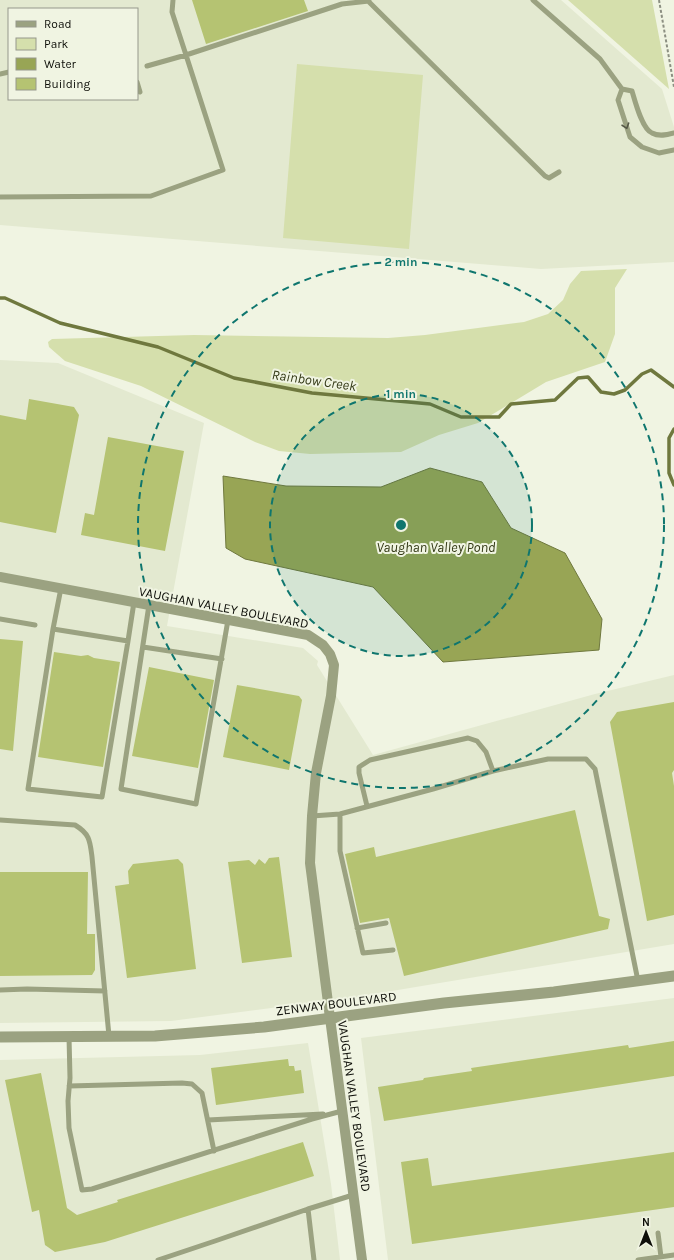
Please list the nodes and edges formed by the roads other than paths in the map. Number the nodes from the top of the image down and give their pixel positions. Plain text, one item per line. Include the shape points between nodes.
1 (173, 0) edge
2 (368, 0) edge
3 (534, 0) edge
4 (186, 55) junction
5 (147, 66) dead end
6 (138, 85) edge
7 (622, 89) junction
8 (140, 92) dead end
9 (674, 133) edge
10 (674, 150) edge
11 (559, 172) dead end
12 (0, 197) edge
13 (0, 577) edge
14 (61, 588) junction
15 (134, 602) junction
16 (149, 605) junction
17 (0, 619) edge
18 (228, 620) junction
19 (35, 625) dead end
20 (53, 629) junction
21 (128, 641) junction
22 (143, 647) junction
23 (222, 659) junction
24 (493, 771) junction
25 (367, 806) junction
26 (340, 814) junction
27 (312, 816) junction
28 (0, 820) edge
29 (386, 922) dead end
30 (357, 928) junction
31 (393, 950) dead end
32 (674, 976) edge
33 (638, 981) junction
34 (0, 990) edge
35 (105, 991) junction
36 (330, 1018) junction
37 (109, 1036) junction
38 (0, 1037) edge
39 (69, 1037) junction
40 (69, 1086) junction
41 (338, 1112) junction
42 (208, 1120) junction
43 (214, 1150) junction
44 (353, 1195) junction
45 (308, 1209) junction
46 (658, 1233) dead end
47 (674, 1255) edge
48 (664, 1258) edge
49 (158, 1260) edge
50 (314, 1260) edge
51 (362, 1260) edge
52 (638, 1260) edge

1 - 4 lane via 172,12
2 - 4 lane via 342,4
2 - 11 lane via 544,176 549,178
3 - 7 lane via 600,59
4 - 5 lane
4 - 12 lane via 223,170 151,196
6 - 8 lane
7 - 9 lane via 632,91 650,133 660,136
7 -> 10 lane via 618,100 630,137 642,147 659,153
13 - 14 street, VAUGHAN VALLEY BOULEVARD
14 - 15 street, VAUGHAN VALLEY BOULEVARD
14 - 20 lane
15 - 16 street, VAUGHAN VALLEY BOULEVARD
15 - 21 lane
16 - 18 street, VAUGHAN VALLEY BOULEVARD
16 - 22 lane
17 - 19 lane
18 - 23 lane
18 - 27 street, VAUGHAN VALLEY BOULEVARD via 308,635 323,645 330,654 334,665 331,696 316,772
20 - 21 lane
20 - 21 lane via 28,789 102,797
22 - 23 lane
22 - 23 lane via 122,790 196,804
24 - 25 lane
24 - 25 lane via 486,752 477,741 468,738 370,760 359,767
24 - 33 lane via 548,759 586,759 595,769
25 - 26 lane
26 - 27 lane
26 - 30 lane via 340,851
27 - 36 street, VAUGHAN VALLEY BOULEVARD via 310,863
28 - 35 lane via 75,825 89,838
29 - 30 lane
30 - 31 lane via 363,953
32 - 33 street, ZENWAY BOULEVARD
33 - 36 street, ZENWAY BOULEVARD
34 - 35 lane
35 - 37 lane
36 - 37 street, ZENWAY BOULEVARD via 264,1027 154,1036
36 - 41 street, VAUGHAN VALLEY BOULEVARD
37 - 39 street, ZENWAY BOULEVARD
38 - 39 street, ZENWAY BOULEVARD
39 - 40 lane
40 - 42 lane via 192,1084 202,1093
40 - 43 lane via 69,1128 82,1190
41 - 42 lane
41 - 43 lane
41 - 44 street, VAUGHAN VALLEY BOULEVARD
42 - 43 lane
44 - 45 lane
44 - 51 street, VAUGHAN VALLEY BOULEVARD
45 - 49 lane
45 - 50 lane
46 - 48 lane
47 - 48 lane
48 - 52 lane

